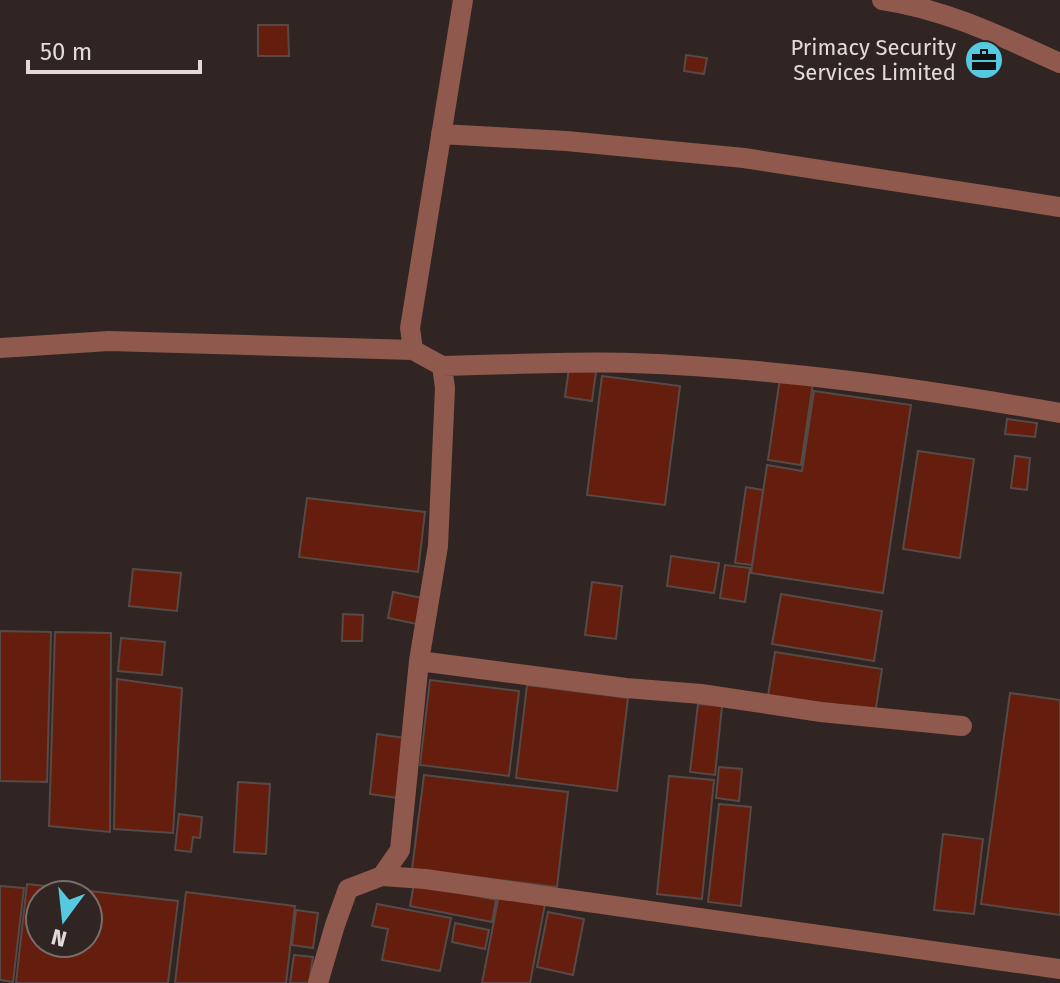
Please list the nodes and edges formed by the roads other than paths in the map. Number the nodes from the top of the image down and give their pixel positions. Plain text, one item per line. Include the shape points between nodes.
1 (463, 0) edge
2 (882, 0) edge
3 (1060, 63) edge
4 (441, 134) junction
5 (1060, 207) edge
6 (0, 348) edge
7 (413, 350) junction
8 (442, 366) junction
9 (1060, 413) edge
10 (419, 661) junction
11 (962, 726) dead end
12 (382, 876) junction
13 (1060, 969) edge
14 (318, 983) edge

1 - 4 street
2 - 3 street via 918,5
4 - 5 street via 744,158
4 - 7 street via 410,328
6 - 7 street via 109,341
7 - 8 street
8 - 9 street via 630,363 789,374
8 - 10 street via 438,546
10 - 11 street
10 - 12 street via 400,850
12 - 13 street
12 - 14 street via 348,889

